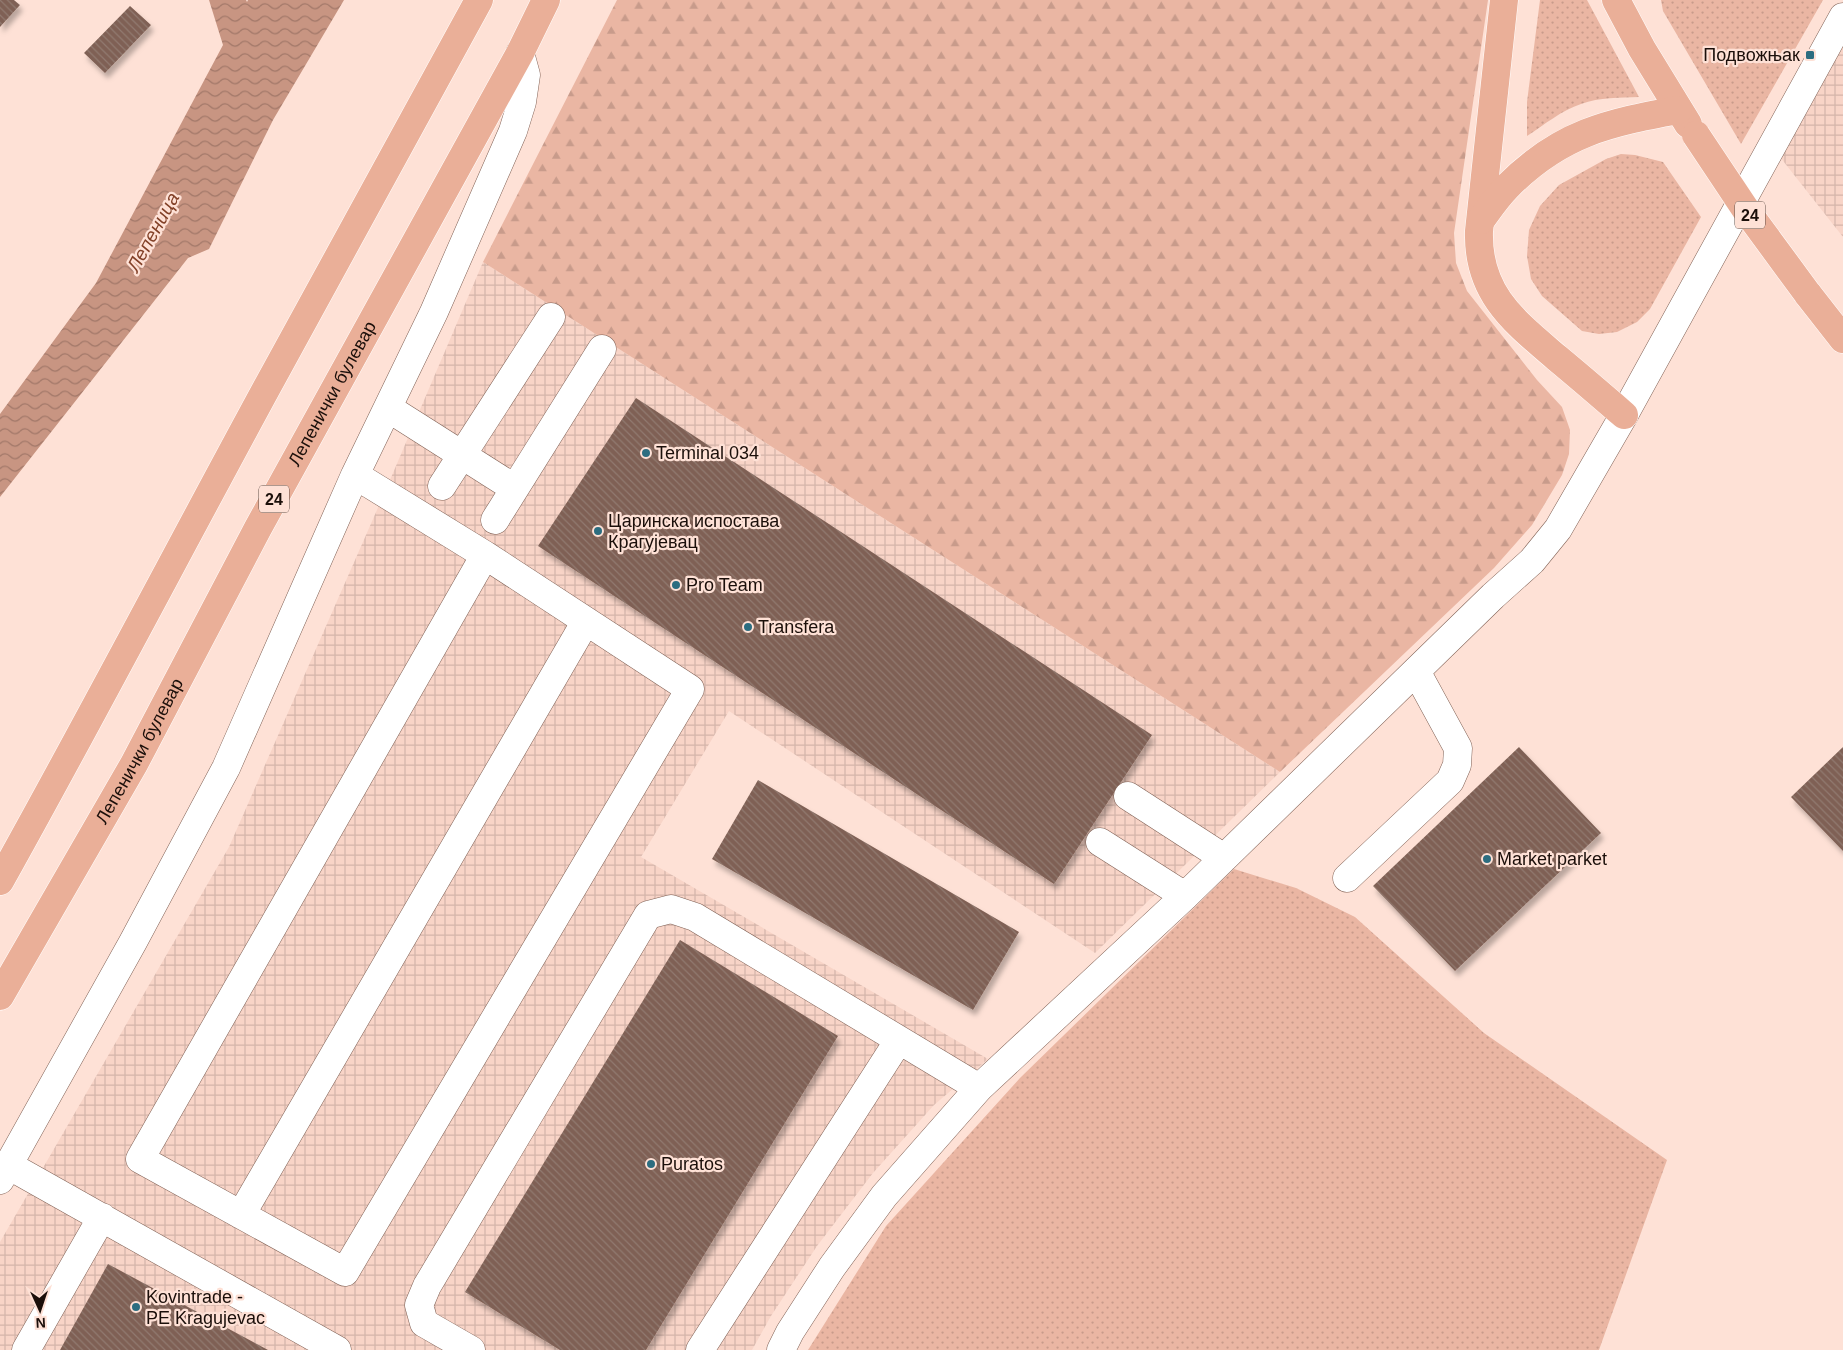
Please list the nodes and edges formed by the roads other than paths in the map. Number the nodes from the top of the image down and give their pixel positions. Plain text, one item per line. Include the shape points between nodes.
1 (479, 0) edge
2 (546, 0) edge
3 (1504, 0) edge
4 (1619, 2) edge
5 (1843, 17) edge
6 (520, 53) junction
7 (1678, 110) junction
8 (1481, 220) junction
9 (551, 317) dead end
10 (1843, 339) edge
11 (602, 349) dead end
12 (388, 408) junction
13 (1624, 416) junction
14 (462, 455) junction
15 (356, 475) junction
16 (442, 486) dead end
17 (514, 488) junction
18 (495, 520) dead end
19 (485, 556) junction
20 (586, 621) junction
21 (1416, 671) junction
22 (1128, 796) dead end
23 (1100, 842) dead end
24 (1224, 858) junction
25 (1347, 878) dead end
26 (0, 881) edge
27 (1185, 896) junction
28 (0, 996) edge
29 (899, 1040) junction
30 (980, 1088) junction
31 (4, 1173) edge
32 (242, 1215) junction
33 (102, 1217) junction
34 (26, 1350) edge
35 (337, 1350) edge
36 (471, 1350) edge
37 (700, 1350) edge
38 (781, 1350) edge

1 - 26 main road
2 - 6 main road, Лепенички булевар / 24
3 - 8 main road
4 - 7 main road, 24 via 1642,50
5 - 13 street
6 - 12 street via 526,75 513,131
6 - 28 main road, Лепенички булевар / 24 via 263,520 134,764
7 - 8 main road via 1606,125 1557,147 1505,189
7 - 10 main road, 24, bridge via 1746,210
8 - 13 main road via 1481,259 1499,302 1518,325
9 - 14 street
11 - 17 street
12 - 14 street
12 - 15 street
13 - 21 street via 1558,530 1532,561
14 - 16 street
14 - 17 street
15 - 19 street
15 - 31 street via 226,768
17 - 18 street
19 - 20 street
19 - 32 street via 140,1159
20 - 32 street
20 - 32 street via 690,689 345,1272
21 - 24 street
21 - 25 street via 1458,748 1457,765 1450,781
22 - 24 street
23 - 27 street
24 - 27 street
27 - 30 street
29 - 30 street
29 - 36 street via 695,917 671,909 648,915 419,1304 424,1323
29 - 37 street
30 - 38 street via 884,1196 832,1267
31 - 33 street
33 - 34 street
33 - 35 street

